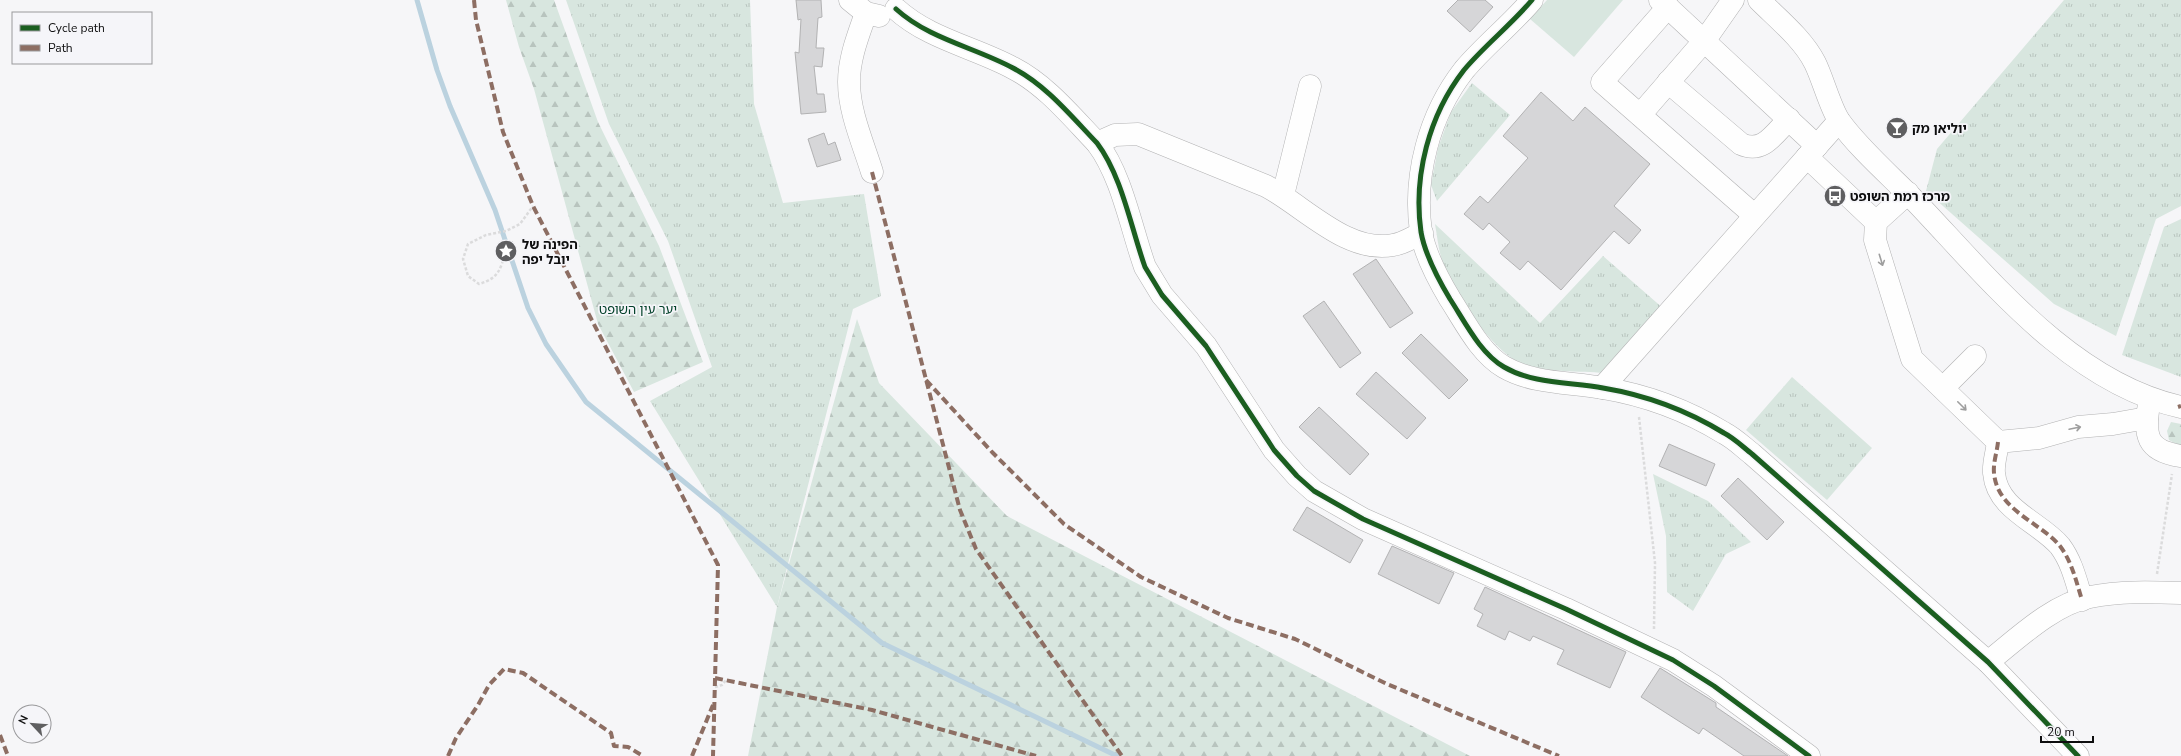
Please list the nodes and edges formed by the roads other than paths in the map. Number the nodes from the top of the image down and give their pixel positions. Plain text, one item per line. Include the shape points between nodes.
1 (1532, 0) edge
2 (1732, 0) edge
3 (1759, 0) edge
4 (897, 4) edge
5 (1664, 4) edge
6 (858, 7) edge
7 (1705, 40) junction
8 (1668, 82) junction
9 (1310, 86) dead end
10 (1640, 115) junction
11 (1789, 120) junction
12 (1839, 121) junction
13 (1097, 143) junction
14 (1812, 152) junction
15 (872, 172) dead end
16 (1908, 193) junction
17 (1283, 195) junction
18 (1754, 215) junction
19 (1876, 222) junction
20 (1422, 233) junction
21 (1976, 356) dead end
22 (1602, 388) junction
23 (1943, 388) junction
24 (2148, 407) junction
25 (2181, 407) edge
26 (1998, 442) junction
27 (2178, 456) edge
28 (2181, 593) edge
29 (2082, 600) junction
30 (1988, 662) junction
31 (1808, 756) edge
32 (2078, 756) edge

1 - 20 street via 1464,71 1436,121 1420,172 1418,202
2 - 7 street
3 - 12 street via 1800,42 1814,62
4 - 6 street via 884,16 875,16
4 - 13 street via 930,32 1030,78
5 - 7 street
5 - 10 street via 1602,82
6 - 15 street via 849,83 851,103
7 - 8 street
7 - 11 street
8 - 10 street
8 - 11 street via 1741,144 1748,147 1755,148 1763,144
9 - 17 street
10 - 18 street
11 - 14 street
12 - 14 street
12 - 16 street
13 - 17 street via 1115,135 1138,134
13 - 31 street via 1115,178 1151,280 1206,346 1258,428 1297,476 1333,503 1363,519 1654,650 1696,674
14 - 18 street
14 - 19 street
16 - 19 street
16 - 24 street via 2023,313 2061,348
17 - 20 street via 1335,231 1368,245 1395,245
18 - 22 street
19 -> 23 street via 1875,240 1912,359
20 - 22 street via 1430,262 1445,290 1487,352 1504,367 1543,380
21 - 23 street
22 - 30 street via 1639,396 1696,418 1725,433
23 -> 26 street
24 - 25 street
26 -> 24 street via 2039,438 2078,427 2113,424
24 - 27 street via 2148,438 2154,447
26 - 29 street via 1994,473 2001,493 2009,505 2059,545 2070,562
28 - 29 street via 2113,594
29 - 30 street via 2036,623
30 - 32 street

